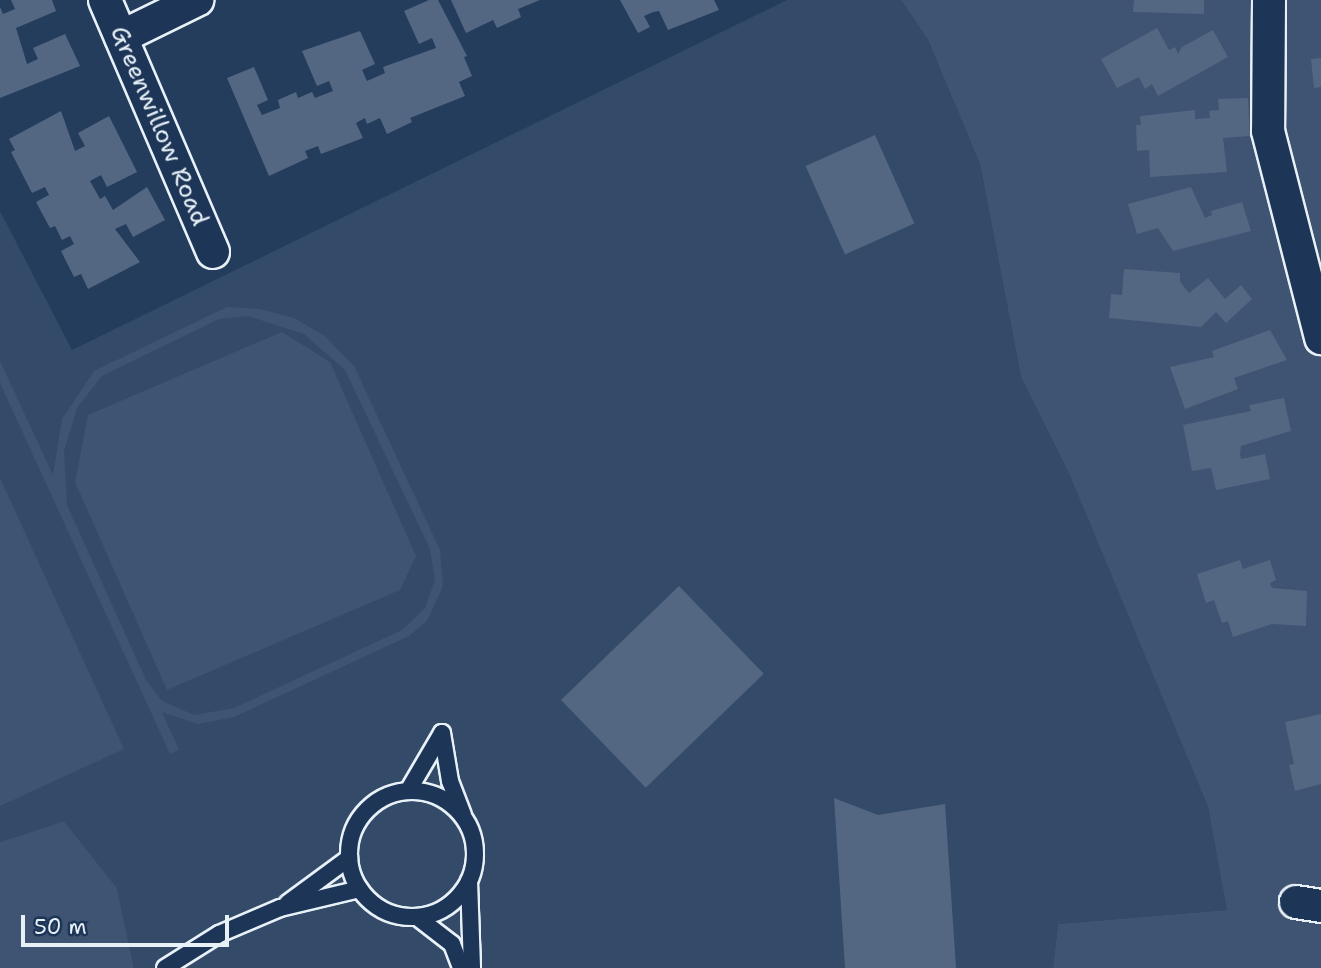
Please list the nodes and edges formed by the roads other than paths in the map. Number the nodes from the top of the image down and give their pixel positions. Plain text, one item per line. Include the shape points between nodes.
1 (105, 0) edge
2 (197, 0) edge
3 (1269, 0) edge
4 (121, 37) junction
5 (213, 252) dead end
6 (1321, 338) edge
7 (408, 791) junction
8 (464, 819) junction
9 (349, 858) junction
10 (469, 881) junction
11 (360, 889) junction
12 (280, 908) junction
13 (417, 916) junction
14 (165, 968) edge
15 (461, 968) edge
16 (472, 968) edge

1 - 4 street, Greenwillow Road
2 - 4 street
3 - 6 street via 1268,131
4 - 5 street, Greenwillow Road
7 - 8 lane via 440,797
7 - 8 lane via 442,733 450,781
7 - 9 lane via 372,805 355,829
8 - 10 lane via 475,849
9 - 11 lane
9 - 12 lane
10 - 13 lane via 456,899 438,911
10 - 16 lane
11 - 12 lane
11 - 13 lane via 385,910
12 - 14 lane via 219,934
13 - 15 lane via 452,944

